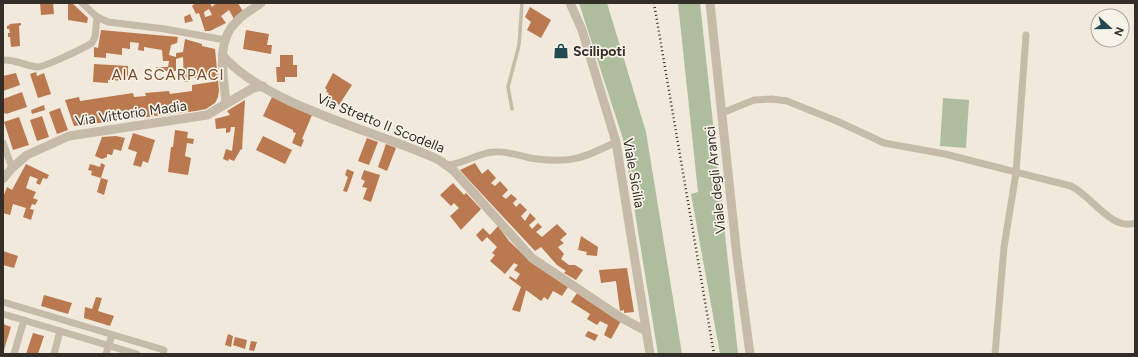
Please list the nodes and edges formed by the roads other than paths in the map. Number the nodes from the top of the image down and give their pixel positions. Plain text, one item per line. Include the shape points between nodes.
1 (82, 3) edge
2 (261, 3) edge
3 (522, 3) edge
4 (570, 3) edge
5 (710, 3) edge
6 (97, 17) junction
7 (1026, 35) dead end
8 (224, 40) junction
9 (223, 56) junction
10 (3, 60) edge
11 (263, 86) junction
12 (226, 103) junction
13 (512, 109) dead end
14 (722, 113) junction
15 (616, 142) junction
16 (3, 144) edge
17 (446, 165) junction
18 (12, 168) junction
19 (1016, 173) junction
20 (3, 179) edge
21 (1135, 223) edge
22 (3, 302) edge
23 (3, 314) edge
24 (24, 320) junction
25 (60, 331) junction
26 (646, 332) junction
27 (112, 334) junction
28 (109, 346) junction
29 (164, 352) edge
30 (14, 354) edge
31 (54, 354) edge
32 (106, 354) edge
33 (137, 354) edge
34 (650, 354) edge
35 (750, 354) edge
36 (995, 354) edge

1 - 6 street
2 - 8 street via 236,21
3 - 13 lane via 519,45 508,87
4 - 15 street, Viale Sicilia via 582,30
5 - 14 street, Viale degli Aranci
6 - 8 street via 108,22 165,28
6 - 10 street via 92,42 52,63 35,67
7 - 19 street
8 - 9 street
9 - 11 street, Via Stretto II Scodella via 232,66
9 - 12 street
11 - 12 street, Via Vittorio Madia via 253,88
11 - 17 street, Via Stretto II Scodella via 315,111 420,151
12 - 18 street, Via Vittorio Madia via 200,117 69,136 37,149
14 - 19 street via 754,100 787,101 884,143 945,154
14 - 35 street, Viale degli Aranci
15 - 17 street via 588,156 570,161 494,152
15 - 26 street, Viale Sicilia
16 - 18 street
17 - 26 street, Via Stretto II Scodella via 532,258
18 - 20 street, Via Vittorio Madia
19 - 21 street via 1071,186 1083,192 1116,223
19 - 36 street via 1004,247
22 - 27 street
23 - 24 street
24 - 25 street
24 - 30 street
25 - 28 street
25 - 31 street
26 - 34 street, Viale Sicilia
27 - 28 street
27 - 29 street
28 - 32 street
28 - 33 street

